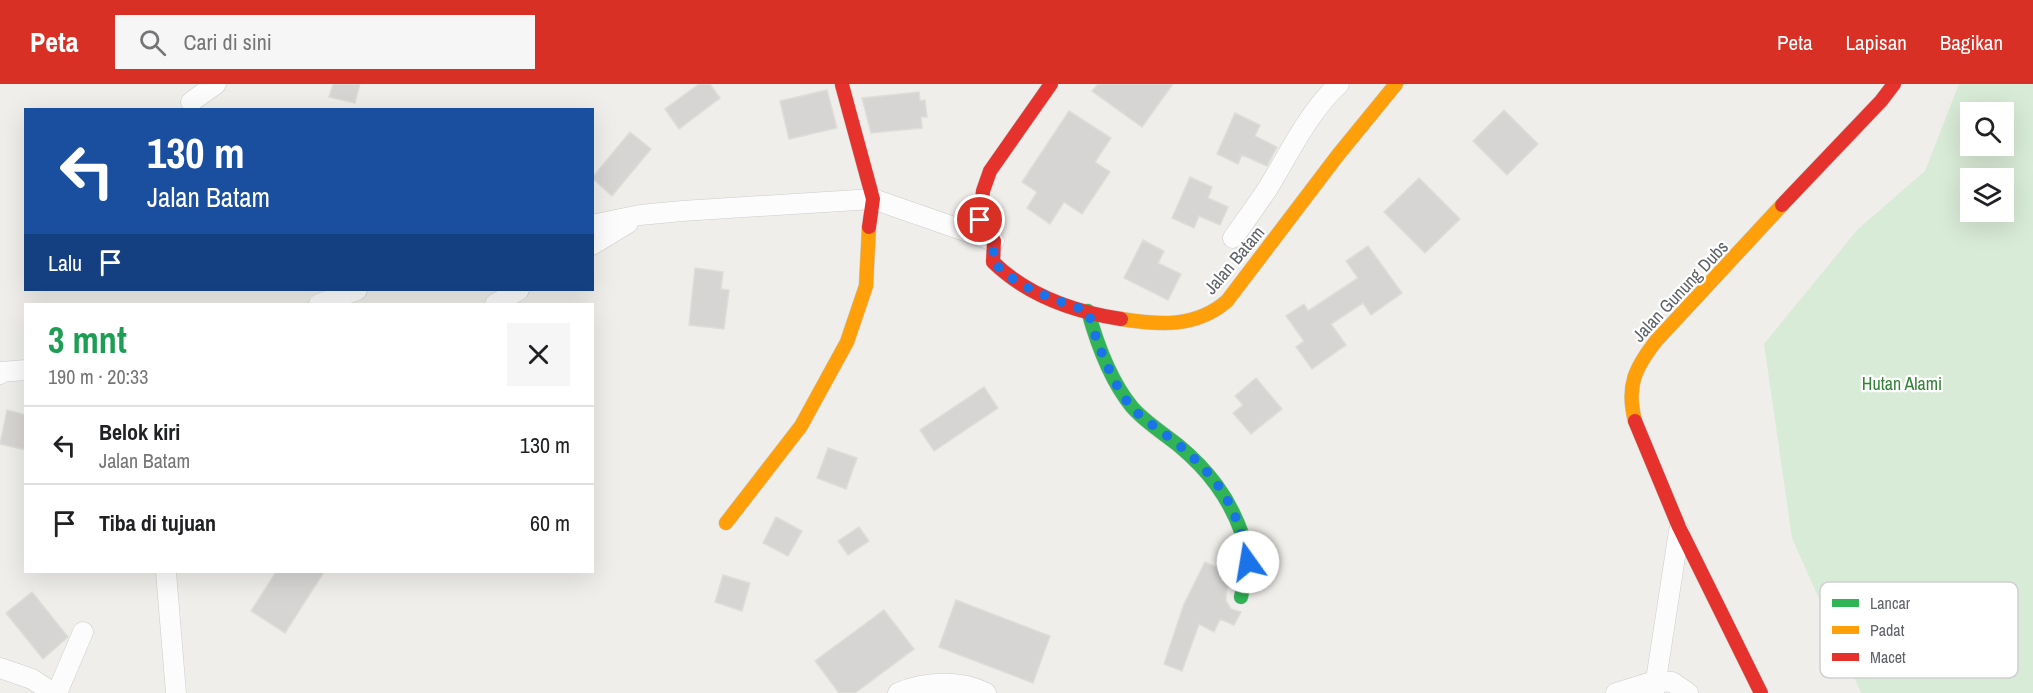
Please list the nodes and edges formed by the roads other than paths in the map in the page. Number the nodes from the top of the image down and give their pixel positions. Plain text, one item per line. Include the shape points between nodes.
1 (216, 84) edge
2 (1051, 84) edge
3 (1339, 84) edge
4 (1396, 84) edge
5 (1894, 84) edge
6 (843, 85) edge
7 (191, 102) dead end
8 (873, 200) junction
9 (640, 215) junction
10 (594, 225) edge
11 (1233, 237) dead end
12 (994, 241) junction
13 (594, 243) edge
14 (354, 291) edge
15 (517, 291) edge
16 (322, 303) edge
17 (497, 303) edge
18 (1088, 311) junction
19 (24, 370) edge
20 (0, 374) edge
21 (726, 523) dead end
22 (1679, 531) junction
23 (166, 573) edge
24 (1241, 597) dead end
25 (82, 632) dead end
26 (0, 668) edge
27 (1655, 687) edge
28 (55, 693) edge
29 (176, 693) edge
30 (898, 693) edge
31 (986, 693) edge
32 (1616, 693) edge
33 (1688, 693) edge
34 (1761, 693) edge

1 - 7 street
2 - 12 street, Jalan Batam via 990,171 980,220
3 - 11 street via 1318,108
4 - 18 street, Jalan Batam via 1227,302 1209,315 1159,324
5 - 22 street, Jalan Gunung Dubs via 1635,368 1631,395 1635,418
6 - 8 street
8 - 9 street
8 - 12 street
8 - 21 street via 866,286 847,342 801,426
9 - 10 street
9 - 13 street
12 - 18 street, Jalan Batam via 993,262 1005,274 1053,300
14 - 16 street
15 - 17 street
18 - 24 street via 1105,358 1133,409 1213,476 1237,516 1248,562
19 - 20 street
22 - 27 street
22 - 34 street, Jalan Gunung Dubs
23 - 29 street
25 - 28 street
26 - 28 street via 32,679
27 - 32 street
27 - 33 street via 1672,682
30 - 31 street via 950,684

